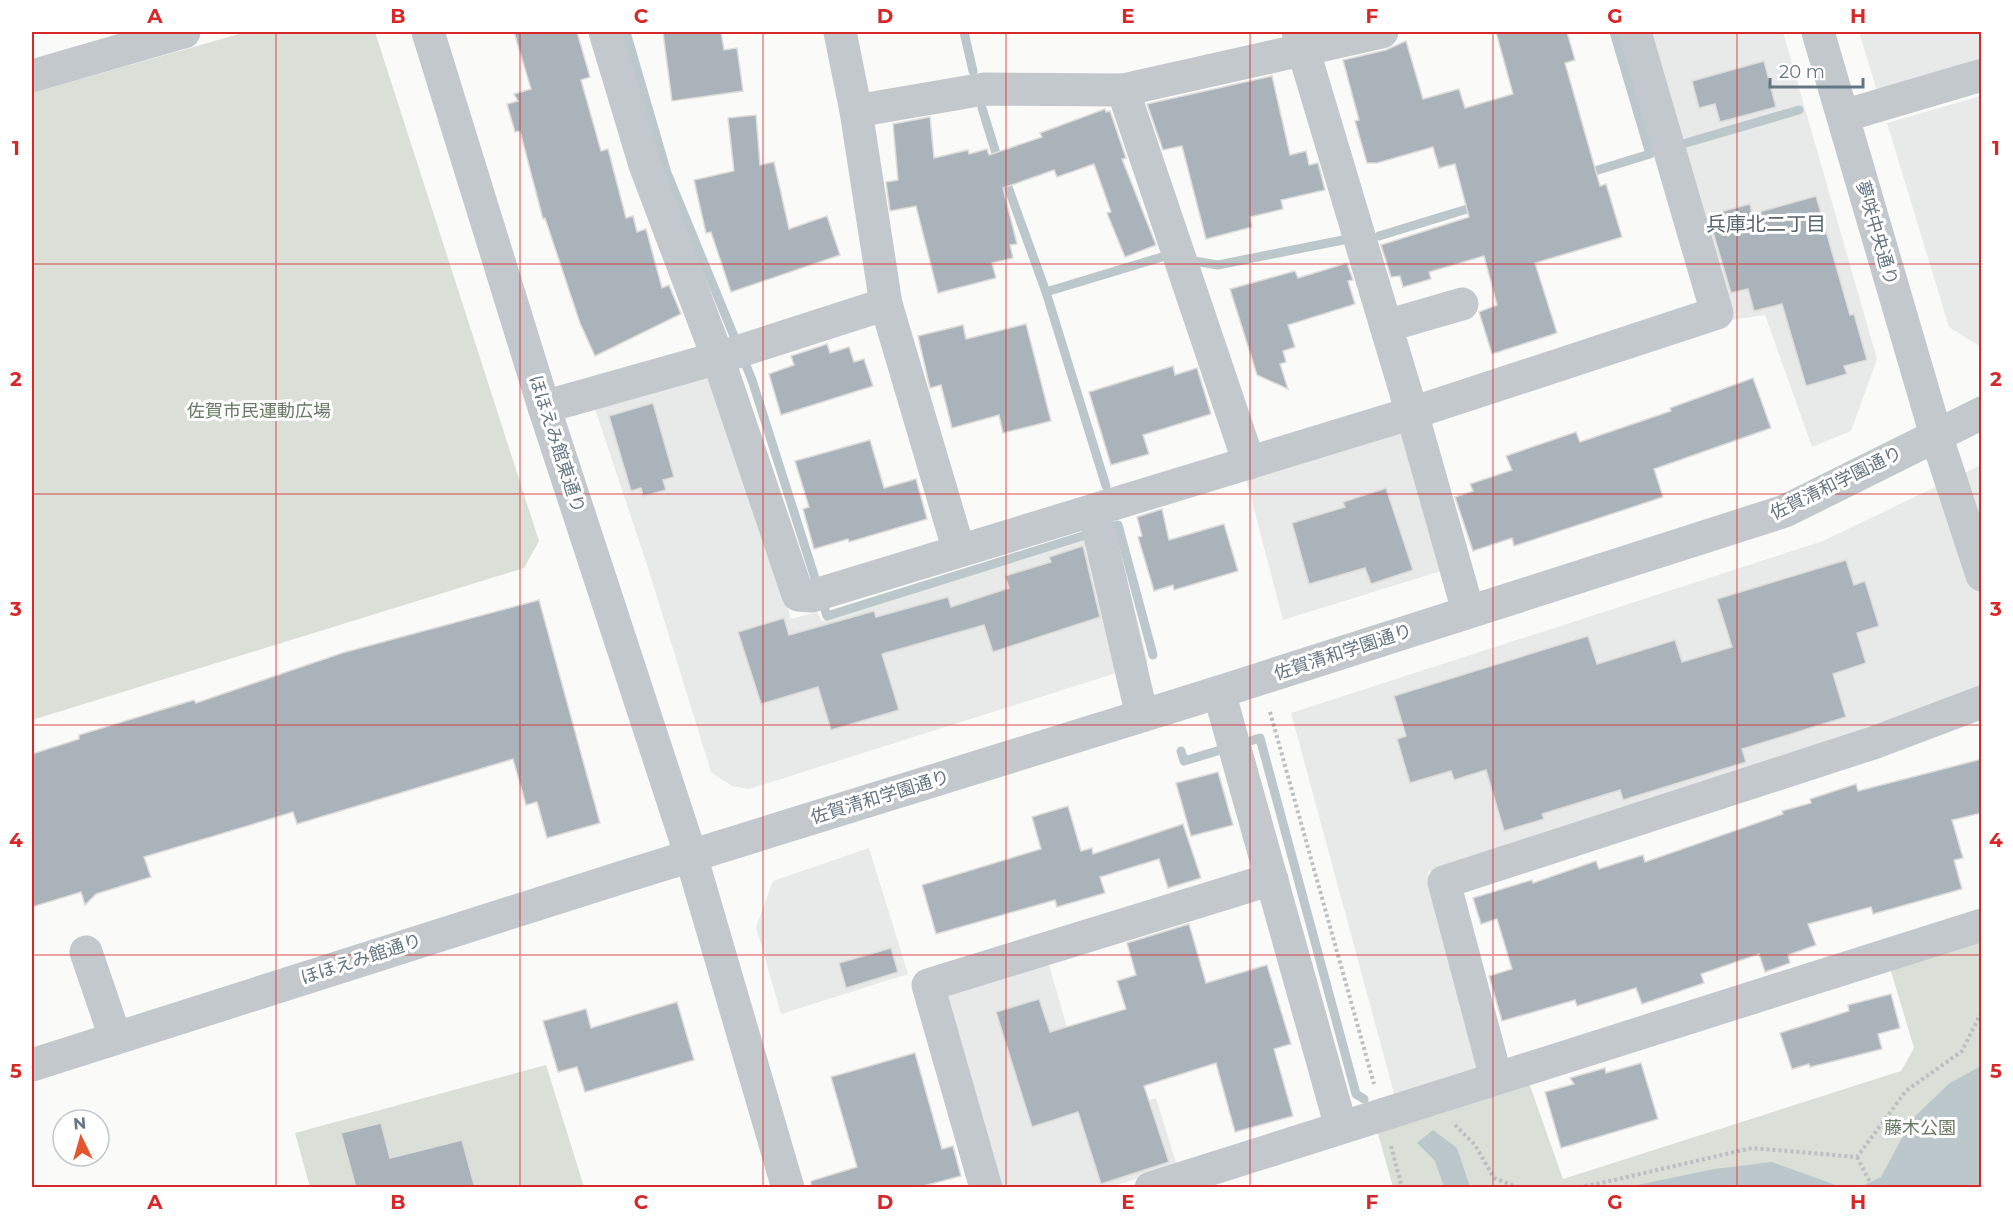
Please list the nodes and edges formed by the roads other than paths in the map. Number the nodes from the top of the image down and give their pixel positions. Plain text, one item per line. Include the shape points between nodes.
1 (184, 32) edge
2 (429, 32) edge
3 (605, 32) edge
4 (840, 32) edge
5 (1382, 32) edge
6 (1635, 32) edge
7 (1818, 32) edge
8 (1300, 40) edge
9 (34, 67) edge
10 (1982, 75) edge
11 (1123, 90) junction
12 (856, 111) junction
13 (1843, 116) junction
14 (886, 304) junction
15 (1462, 304) dead end
16 (1386, 326) junction
17 (732, 354) junction
18 (544, 407) junction
19 (1982, 412) edge
20 (1412, 413) junction
21 (1936, 435) junction
22 (1249, 463) junction
23 (1097, 524) junction
24 (959, 551) junction
25 (1982, 575) edge
26 (1468, 611) junction
27 (1219, 692) junction
28 (1982, 702) edge
29 (1142, 716) junction
30 (691, 856) junction
31 (1272, 879) junction
32 (1982, 924) edge
33 (86, 952) dead end
34 (115, 1036) junction
35 (32, 1065) edge
36 (1496, 1078) junction
37 (1341, 1127) junction
38 (788, 1188) edge
39 (986, 1188) edge
40 (1151, 1188) edge

1 - 9 street
2 - 18 street, ほほえみ館東通り
3 - 17 street via 645,165
4 - 12 street
5 - 8 street
6 - 20 street via 1717,313
7 - 13 street, 夢咲中央通り
8 - 11 street
8 - 16 street
10 - 13 street
11 - 12 street via 984,89
11 - 22 street
12 - 14 street
13 - 21 street, 夢咲中央通り
14 - 17 street
14 - 24 street
15 - 16 street
16 - 20 street
17 - 18 street
17 - 24 street via 798,595 820,593
18 - 30 street, ほほえみ館東通り
19 - 21 street, 佐賀清和学園通り
20 - 22 street
20 - 26 street
21 - 25 street, 夢咲中央通り
21 - 26 street, 佐賀清和学園通り via 1785,511
22 - 23 street
23 - 24 street
23 - 29 street
26 - 27 street, 佐賀清和学園通り
27 - 29 street, 佐賀清和学園通り
27 - 31 street
28 - 36 street via 1873,743 1444,882
29 - 30 street, 佐賀清和学園通り
30 - 34 street, ほほえみ館通り
30 - 38 street, ほほえみ館東通り
31 - 37 street
31 - 39 street via 928,985
32 - 36 street
33 - 34 street
34 - 35 street, ほほえみ館通り
36 - 37 street
37 - 40 street

